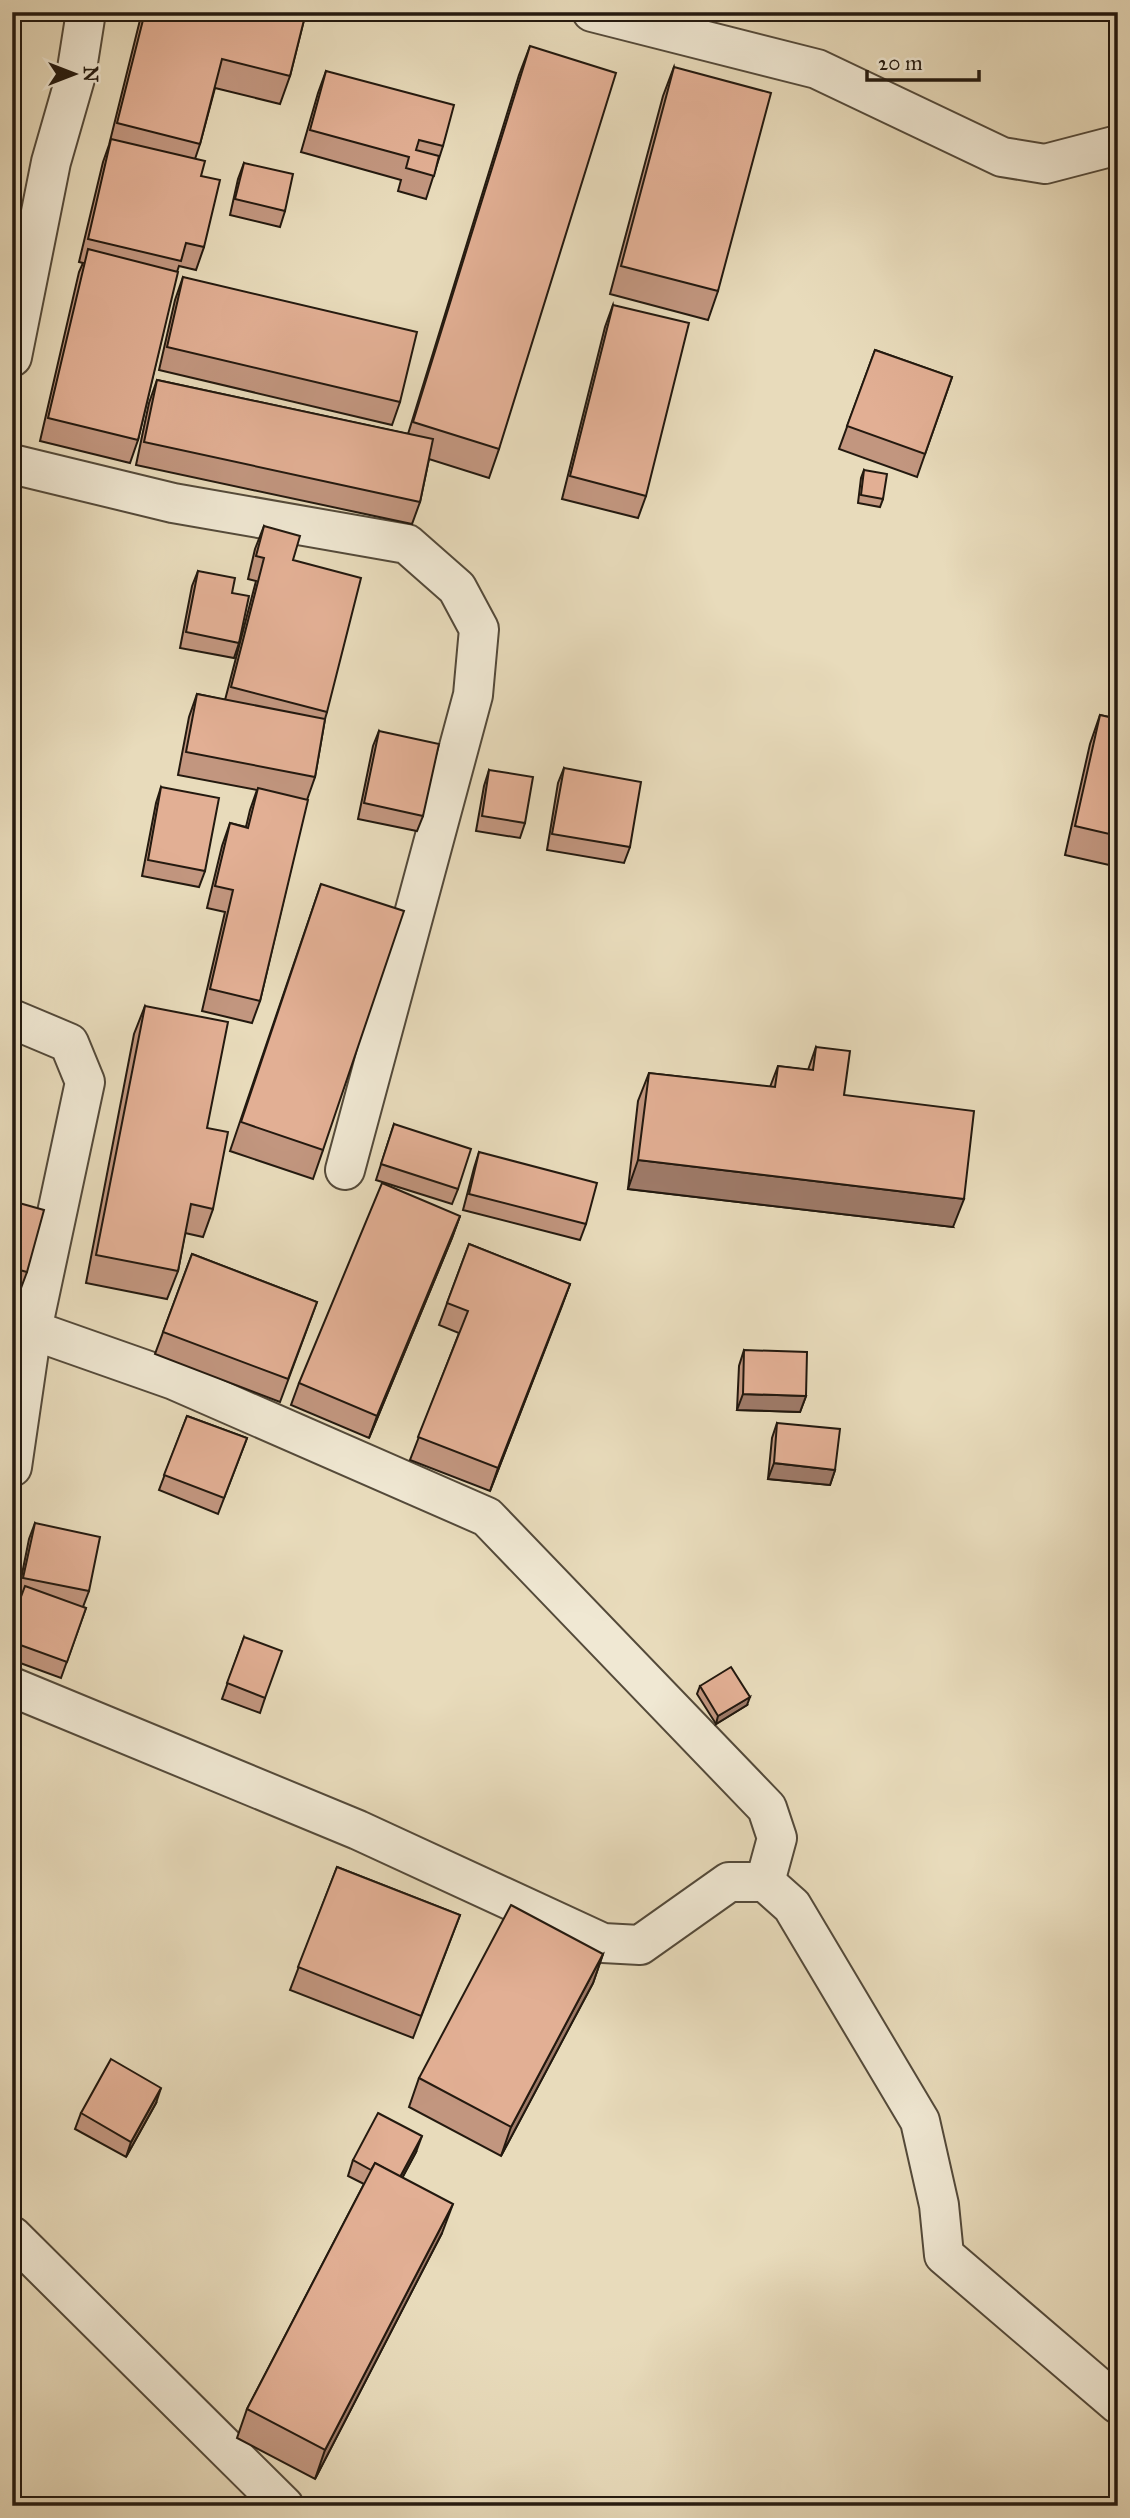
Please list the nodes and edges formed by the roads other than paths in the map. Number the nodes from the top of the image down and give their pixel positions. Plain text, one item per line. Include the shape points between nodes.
1 (86, 12) edge
2 (592, 12) edge
3 (1118, 145) edge
4 (12, 357) edge
5 (12, 464) edge
6 (12, 1018) edge
7 (345, 1170) dead end
8 (22, 1328) edge
9 (12, 1467) edge
10 (12, 1686) edge
11 (765, 1882) junction
12 (12, 2236) edge
13 (1118, 2404) edge
14 (284, 2506) edge

1 - 4 street
2 - 3 street via 817,69 1002,157 1045,164
5 - 7 street via 173,503 407,544 457,588 479,629 473,695
6 - 8 street via 69,1042 85,1082
8 - 9 street
8 - 11 street via 174,1380 487,1517 767,1808 777,1838
10 - 11 street via 358,1830 603,1943 640,1945 729,1882
11 - 13 street via 792,1906 920,2121 939,2205 944,2255
12 - 14 street

